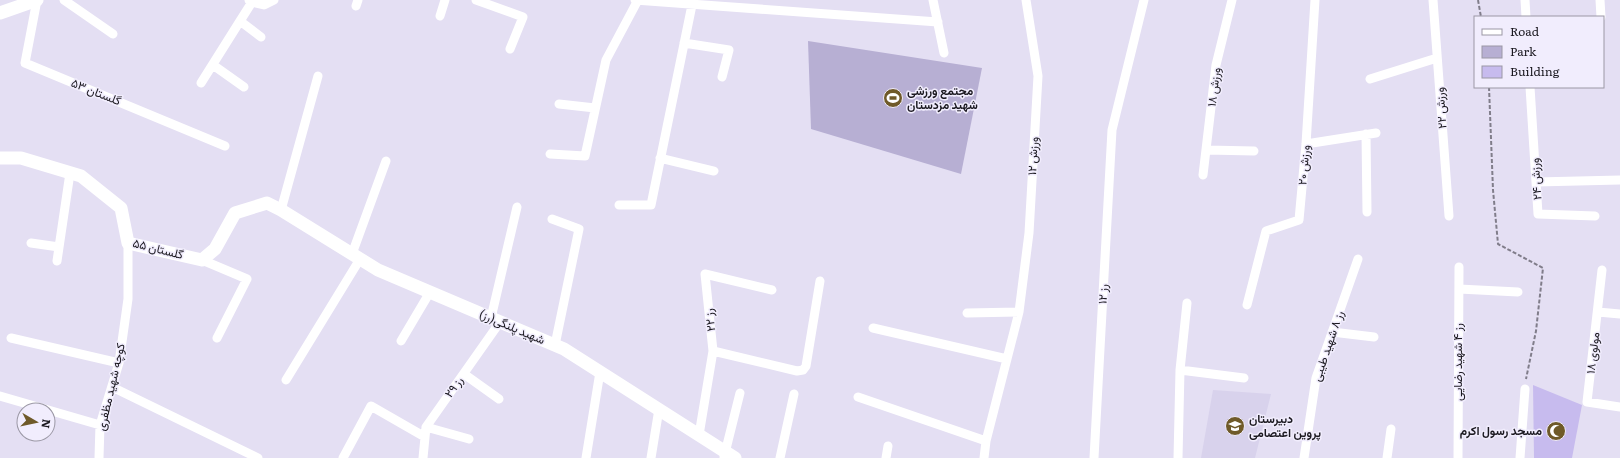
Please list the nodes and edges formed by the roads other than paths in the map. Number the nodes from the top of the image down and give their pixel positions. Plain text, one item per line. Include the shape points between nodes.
1 (37, 0) edge
2 (64, 0) edge
3 (274, 0) edge
4 (445, 0) edge
5 (476, 0) edge
6 (637, 0) edge
7 (933, 0) edge
8 (1026, 0) edge
9 (1144, 0) edge
10 (1232, 0) edge
11 (1315, 0) edge
12 (1433, 0) edge
13 (1525, 0) edge
14 (1600, 0) edge
15 (250, 1) edge
16 (676, 2) edge
17 (692, 5) junction
18 (0, 13) edge
19 (440, 16) dead end
20 (1526, 16) edge
21 (1601, 16) edge
22 (240, 21) junction
23 (938, 22) junction
24 (113, 34) dead end
25 (261, 37) dead end
26 (684, 43) junction
27 (510, 49) dead end
28 (944, 53) dead end
29 (1437, 58) junction
30 (213, 65) junction
31 (318, 76) dead end
32 (722, 77) dead end
33 (1370, 79) dead end
34 (201, 83) dead end
35 (244, 87) dead end
36 (1530, 88) edge
37 (559, 104) dead end
38 (596, 108) junction
39 (1376, 133) dead end
40 (1366, 134) junction
41 (1306, 144) junction
42 (225, 146) dead end
43 (1207, 150) junction
44 (1254, 151) dead end
45 (550, 154) dead end
46 (0, 158) edge
47 (660, 158) junction
48 (386, 161) dead end
49 (714, 171) dead end
50 (70, 173) junction
51 (1203, 174) dead end
52 (1620, 180) edge
53 (1536, 182) junction
54 (619, 205) dead end
55 (518, 206) dead end
56 (281, 210) junction
57 (1367, 212) dead end
58 (1450, 216) dead end
59 (1595, 216) dead end
60 (552, 219) dead end
61 (31, 243) dead end
62 (128, 244) junction
63 (59, 248) junction
64 (356, 256) junction
65 (1358, 259) dead end
66 (202, 260) junction
67 (57, 261) dead end
68 (1459, 267) dead end
69 (1602, 270) dead end
70 (820, 281) dead end
71 (772, 290) dead end
72 (1459, 290) junction
73 (430, 292) junction
74 (1518, 292) dead end
75 (1187, 303) dead end
76 (1247, 305) dead end
77 (1019, 312) junction
78 (1598, 312) junction
79 (967, 313) dead end
80 (1620, 314) edge
81 (495, 320) junction
82 (873, 328) dead end
83 (1332, 332) junction
84 (1374, 337) dead end
85 (11, 338) dead end
86 (218, 338) dead end
87 (401, 342) dead end
88 (555, 345) junction
89 (713, 351) junction
90 (1006, 359) junction
91 (119, 364) junction
92 (1180, 370) junction
93 (600, 372) junction
94 (464, 374) junction
95 (1244, 378) dead end
96 (286, 380) dead end
97 (112, 387) junction
98 (1525, 389) road end
99 (740, 393) dead end
100 (794, 394) dead end
101 (0, 396) edge
102 (858, 397) dead end
103 (499, 399) dead end
104 (1620, 407) edge
105 (659, 409) junction
106 (100, 425) junction
107 (426, 427) junction
108 (1391, 429) dead end
109 (699, 435) junction
110 (425, 437) junction
111 (469, 439) dead end
112 (986, 441) junction
113 (888, 446) dead end
114 (728, 456) edge
115 (100, 458) edge
116 (258, 458) edge
117 (343, 458) edge
118 (424, 458) edge
119 (586, 458) edge
120 (651, 458) edge
121 (780, 458) edge
122 (886, 458) edge
123 (984, 458) edge
124 (1094, 458) edge
125 (1178, 458) edge
126 (1304, 458) edge
127 (1387, 458) edge
128 (1458, 458) edge
129 (1520, 458) edge

1 - 18 street
1 - 42 street, گلستان ۵۳ via 25,63
2 - 24 street
3 - 15 street via 264,5
4 - 19 street
5 - 27 street via 523,17
6 - 16 street
6 - 38 street via 606,60
7 - 23 street
8 - 77 street, ورزش ۱۲ via 1038,76 1028,233
9 - 124 street, رز ۱۲ via 1112,130
10 - 43 street, ورزش ۱۸ via 1216,65
11 - 41 street, ورزش ۲۰
12 - 29 street, ورزش ۲۲
13 - 20 street
14 - 21 street
15 - 22 street
16 - 17 street
17 - 23 street
17 - 26 street
22 - 25 street
22 - 30 street
23 - 28 street
26 - 32 street via 729,50
26 - 47 street
29 - 33 street
29 - 58 street, ورزش ۲۲
30 - 34 street
30 - 35 street
31 - 56 street
36 - 53 street, ورزش ۲۴
37 - 38 street
38 - 45 street via 585,156
39 - 40 street
40 - 41 street
40 - 57 street
41 - 76 street, ورزش ۲۰ via 1299,220 1266,231
43 - 44 street
43 - 51 street, ورزش ۱۸
46 - 50 street, گلستان ۵۵ via 21,158
47 - 49 street
47 - 54 street via 651,205
48 - 64 street
50 - 62 street, گلستان ۵۵ via 81,176 120,208
50 - 63 street
52 - 53 street
53 - 59 street, ورزش ۲۴ via 1538,214
55 - 81 street
56 - 64 street, شهید پلنگی(رز)
56 - 66 street via 267,203 235,213 215,249
60 - 88 street via 579,229
61 - 63 street
62 - 66 street, گلستان ۵۵
62 - 91 street, کوچه شهید مظفری via 128,298
63 - 67 street
64 - 73 street, شهید پلنگی(رز) via 378,270
64 - 96 street
65 - 83 street, رز ۸ شهید طیبی
66 - 86 street via 247,279
68 - 72 street, رز ۴ شهید رضایی
69 - 78 street, مولوی ۱۸
70 - 89 street via 806,366 802,370 797,371
71 - 89 street, رز ۲۲ via 705,274
72 - 74 street
72 - 128 street, رز ۴ شهید رضایی
73 - 81 street, شهید پلنگی(رز)
73 - 87 street
75 - 92 street
77 - 79 street
77 - 90 street, ورزش ۱۲
78 - 80 street
78 - 104 street, مولوی ۱۸ via 1587,402
81 - 88 street, شهید پلنگی(رز)
81 - 94 street, رز ۲۹
82 - 90 street
83 - 84 street
83 - 126 street, رز ۸ شهید طیبی via 1316,378
85 - 91 street
88 - 93 street, شهید پلنگی(رز)
89 - 109 street, رز ۲۲
90 - 112 street, ورزش ۱۲
91 - 97 street, کوچه شهید مظفری
92 - 95 street
92 - 125 street
93 - 105 street, شهید پلنگی(رز)
93 - 119 street
94 - 103 street
94 - 107 street, رز ۲۹
97 - 106 street, کوچه شهید مظفری
97 - 116 street
98 - 129 street
99 - 114 street
100 - 121 street
101 - 106 street
102 - 112 street
105 - 109 street, شهید پلنگی(رز)
105 - 120 street
106 - 115 street, کوچه شهید مظفری
107 - 110 street, رز ۲۹
107 - 111 street
108 - 127 street
109 - 114 street, شهید پلنگی(رز)
110 - 117 street via 371,406
110 - 118 street, رز ۲۹
112 - 123 street, ورزش ۱۲
113 - 122 street

